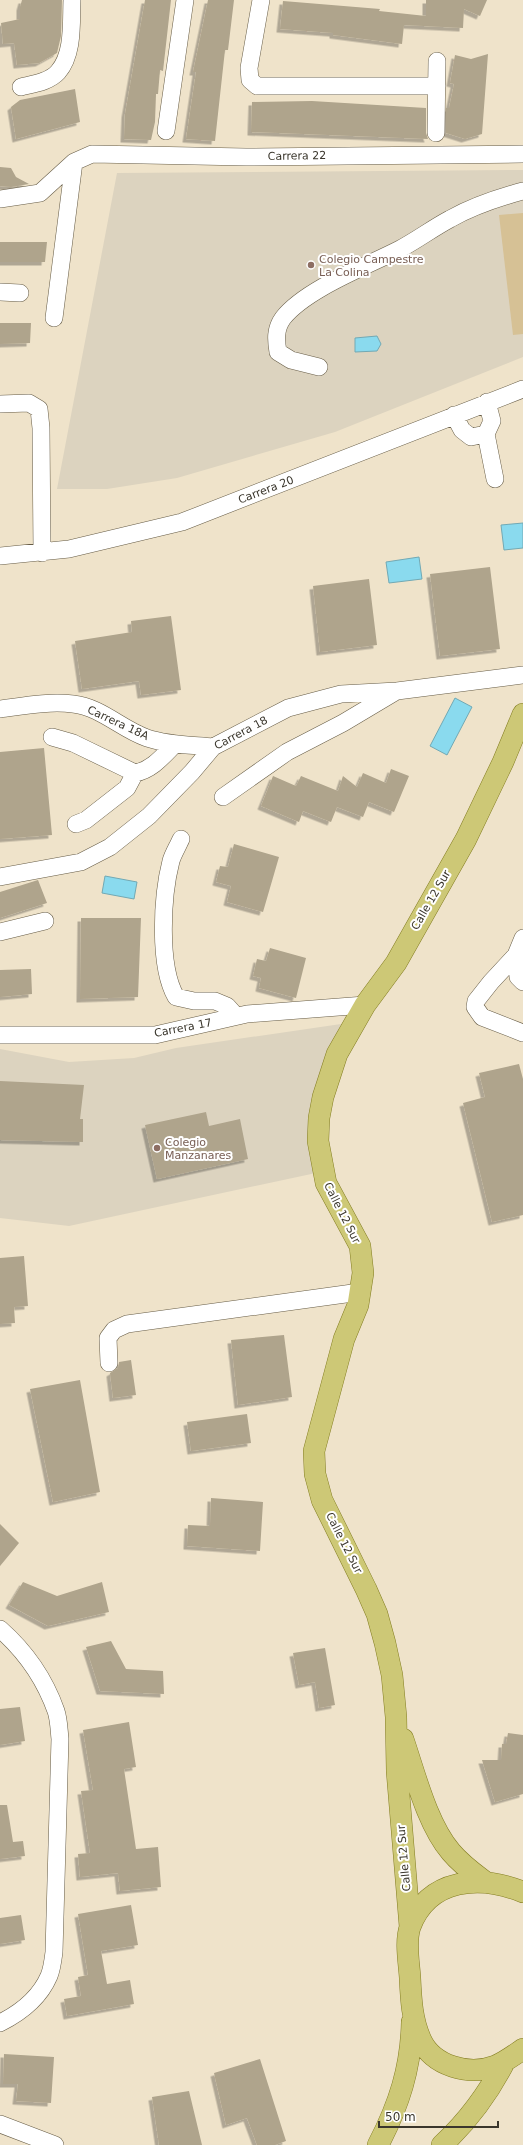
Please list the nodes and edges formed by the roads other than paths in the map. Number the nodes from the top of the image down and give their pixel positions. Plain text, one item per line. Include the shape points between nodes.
1 (72, 0) edge
2 (185, 0) edge
3 (261, 0) edge
4 (437, 61) dead end
5 (437, 86) junction
6 (21, 87) dead end
7 (166, 131) dead end
8 (436, 133) dead end
9 (523, 154) edge
10 (74, 162) junction
11 (523, 191) edge
12 (0, 199) edge
13 (0, 292) edge
14 (20, 293) dead end
15 (54, 318) dead end
16 (319, 367) dead end
17 (523, 389) edge
18 (487, 402) junction
19 (0, 404) edge
20 (454, 416) junction
21 (486, 434) junction
22 (495, 479) dead end
23 (42, 552) junction
24 (0, 556) edge
25 (523, 675) edge
26 (397, 691) junction
27 (0, 709) edge
28 (523, 714) edge
29 (52, 737) dead end
30 (175, 744) junction
31 (213, 747) junction
32 (135, 773) junction
33 (223, 796) dead end
34 (76, 824) dead end
35 (181, 839) dead end
36 (0, 877) edge
37 (45, 921) dead end
38 (0, 932) edge
39 (523, 938) edge
40 (516, 955) junction
41 (520, 979) edge
42 (365, 1005) junction
43 (236, 1016) junction
44 (523, 1033) edge
45 (0, 1035) edge
46 (360, 1292) junction
47 (109, 1363) dead end
48 (0, 1629) edge
49 (396, 1718) junction
50 (484, 1881) junction
51 (523, 1892) edge
52 (410, 1927) junction
53 (412, 2011) junction
54 (0, 2023) edge
55 (523, 2049) edge
56 (505, 2061) junction
57 (0, 2124) edge
58 (55, 2145) edge
59 (378, 2145) edge
60 (442, 2145) edge

1 - 6 street via 69,51 58,72 43,82
2 - 7 street
3 - 5 street via 249,68 250,80 256,86
4 - 5 street
5 - 8 street
9 - 10 street, Carrera 22 via 246,157 92,154
10 - 12 street, Carrera 22 via 40,194
10 - 15 street
11 - 16 street via 490,200 450,219 402,248 307,297 283,318 275,335 278,352 290,360
13 - 14 street
17 - 18 street, Carrera 20
18 - 20 street, Carrera 20
18 - 21 street via 492,421
19 - 23 street via 29,403 39,409
20 - 21 street via 462,430 471,436
20 - 23 street, Carrera 20 via 182,522 69,549
21 - 22 street
23 - 24 street, Carrera 20
25 - 26 street, Carrera 18
26 - 31 street, Carrera 18 via 341,694 288,708
26 - 33 street via 287,752
27 - 30 street, Carrera 18A via 73,704 96,711 146,738
28 - 42 main road, Calle 12 Sur via 466,839 396,962
29 - 32 street
30 - 31 street, Carrera 18A
30 - 32 street via 153,766
31 - 36 street, Carrera 18 via 149,816 110,847 81,862
32 - 34 street via 127,788 86,820
35 - 43 street via 171,861 164,904 164,947 170,988 176,997 194,1001 215,1001 227,1006
37 - 38 street
39 - 40 street
40 - 41 street
40 - 44 street via 476,1001 475,1007 482,1017
42 - 43 street, Carrera 17
42 - 46 main road, Calle 12 Sur via 337,1054 323,1097 318,1141 326,1183 360,1246 363,1273
43 - 45 street, Carrera 17 via 155,1035
46 - 47 street via 127,1324 114,1330 108,1338
46 - 49 main road, Calle 12 Sur via 344,1340 314,1451 315,1474 322,1500 377,1614 392,1675
48 - 54 street via 11,1638 45,1685 56,1712 60,1739 54,1952 50,1976 40,1993
49 - 50 main road, Calle 12 Sur via 422,1795 441,1837 462,1864
49 - 52 main road, Calle 12 Sur via 397,1771
50 - 51 main road
50 - 52 main road via 454,1885 433,1895 424,1903
52 - 53 main road, Calle 12 Sur via 408,1940
53 - 56 main road via 428,2051 445,2064 475,2070
53 - 59 main road via 408,2069
55 - 56 main road
56 - 60 main road via 481,2104
57 - 58 street

